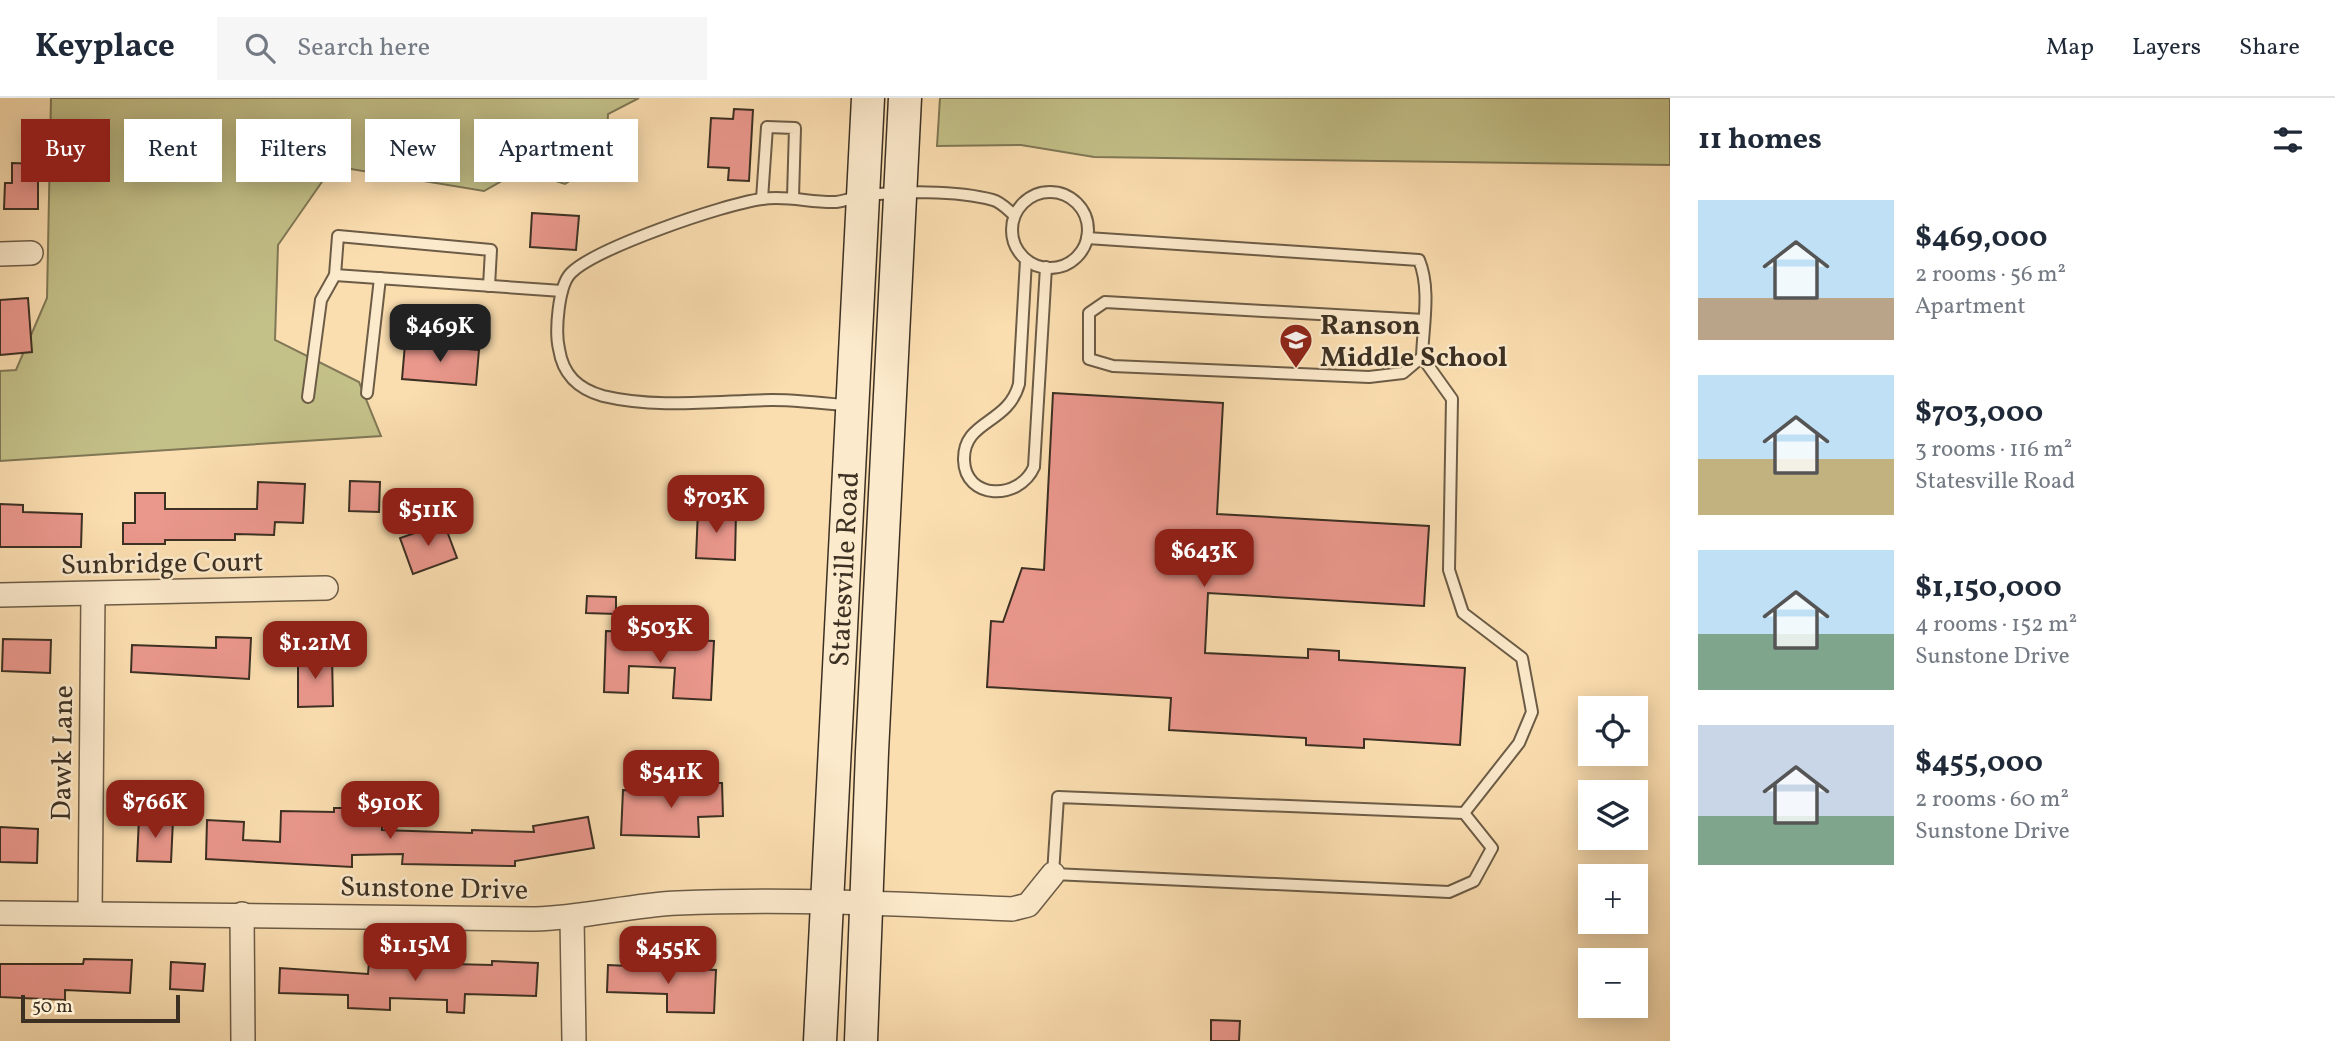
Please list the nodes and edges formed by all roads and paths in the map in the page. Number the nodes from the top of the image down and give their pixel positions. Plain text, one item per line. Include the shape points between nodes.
1 (868, 98) edge
2 (905, 98) edge
3 (900, 193) junction
4 (863, 196) junction
5 (793, 197) junction
6 (762, 199) junction
7 (1014, 215) junction
8 (1087, 238) junction
9 (31, 253) dead end
10 (0, 254) edge
11 (1026, 260) junction
12 (1046, 267) junction
13 (335, 275) junction
14 (380, 278) junction
15 (489, 286) junction
16 (562, 292) junction
17 (1424, 320) junction
18 (1422, 357) junction
19 (367, 393) dead end
20 (308, 397) dead end
21 (851, 406) junction
22 (326, 588) dead end
23 (93, 594) junction
24 (0, 595) edge
25 (1464, 813) junction
26 (1054, 874) junction
27 (825, 901) junction
28 (866, 902) junction
29 (0, 913) edge
30 (90, 913) junction
31 (242, 914) junction
32 (572, 918) junction
33 (243, 1041) edge
34 (574, 1041) edge
35 (820, 1041) edge
36 (861, 1041) edge

1 - 4 main road, Statesville Road
2 - 3 main road, Statesville Road
3 - 4 lane
3 - 7 lane via 996,200
3 - 28 main road, Statesville Road
4 - 5 lane via 835,202
4 - 21 main road, Statesville Road
5 - 6 lane
5 - 6 lane via 795,128 767,127
6 - 16 lane via 675,225 583,264 568,275
7 - 8 lane via 1030,197 1054,192 1076,202 1084,212
7 - 11 lane via 1013,240
8 - 12 lane via 1074,259 1063,266
8 - 17 lane via 1419,260 1426,275
9 - 10 street
11 - 12 lane
11 - 12 lane via 1015,397 1008,408 973,432 965,445 968,475 992,491 1005,493 1018,487 1034,467
13 - 14 lane
13 - 15 lane via 338,236 491,250
13 - 20 lane via 321,300
14 - 15 lane
14 - 19 lane
15 - 16 lane
16 - 21 lane via 557,331 560,357 571,379 589,391 634,400 786,400
17 - 18 lane
17 - 18 lane via 1105,302 1089,313 1089,359 1113,366 1369,377 1403,373
18 - 25 lane via 1452,399 1449,570 1463,613 1522,658 1532,712 1518,743
21 - 27 main road, Statesville Road
22 - 23 street, Sunbridge Court
23 - 24 street, Sunbridge Court
23 - 30 street, Dawk Lane
25 - 26 lane via 1058,797
25 - 26 lane via 1492,848 1474,881 1449,892
26 - 28 street, Sunstone Drive via 1028,905 1012,909
27 - 28 street, Sunstone Drive
27 - 32 street, Sunstone Drive via 675,903
27 - 35 main road, Statesville Road
28 - 36 main road, Statesville Road
29 - 30 street, Sunstone Drive
30 - 31 street, Sunstone Drive
31 - 32 street, Sunstone Drive
31 - 33 street
32 - 34 street

